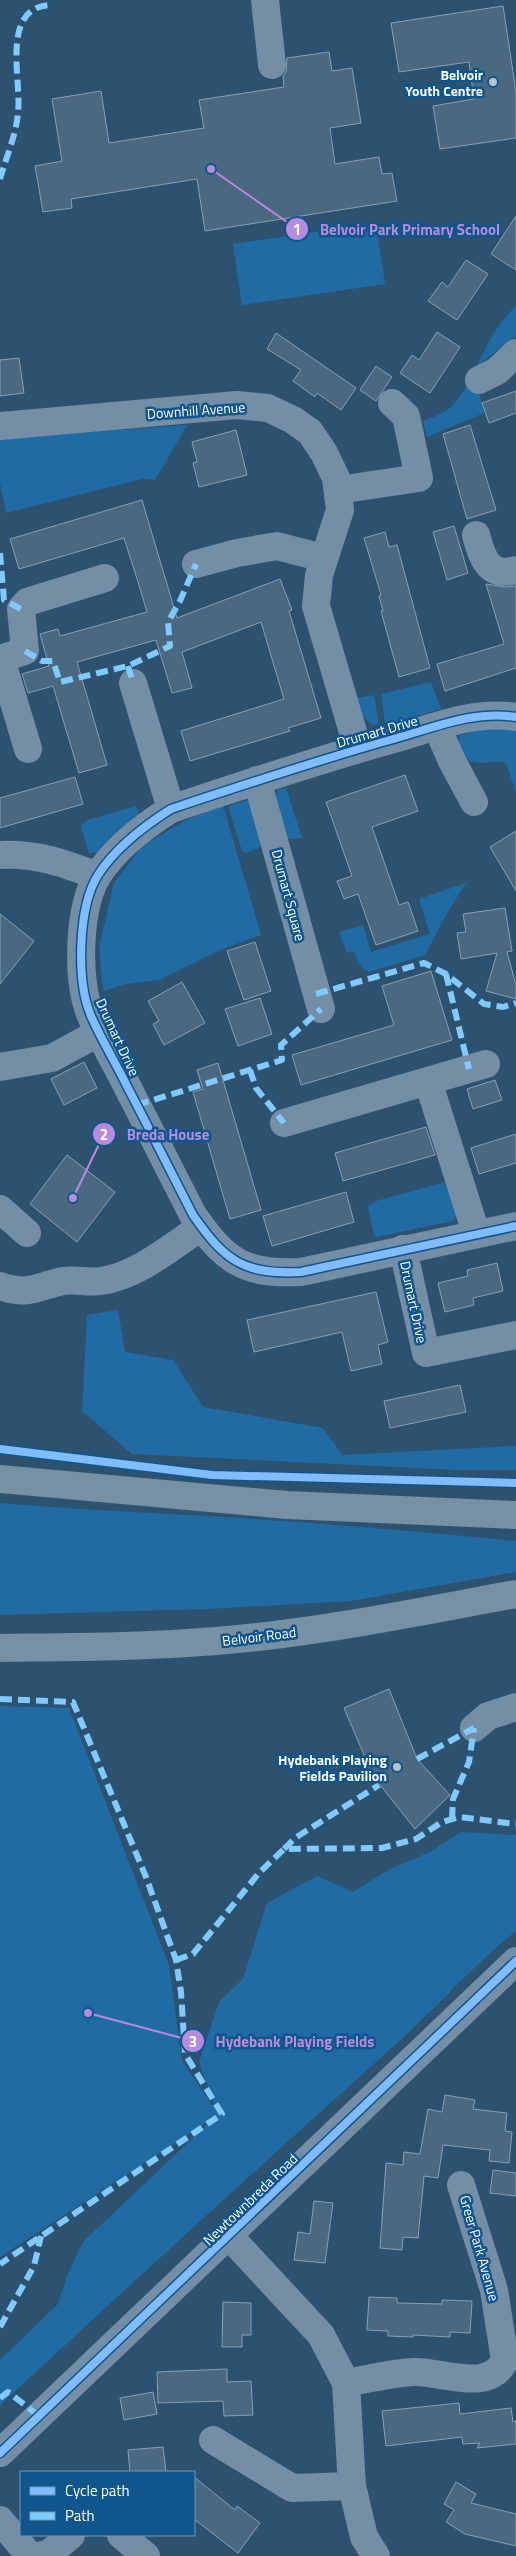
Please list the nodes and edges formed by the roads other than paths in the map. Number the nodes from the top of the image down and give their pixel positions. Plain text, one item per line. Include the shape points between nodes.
1 (265, 0) edge
2 (272, 65) dead end
3 (516, 353) edge
4 (479, 380) dead end
5 (392, 403) dead end
6 (0, 426) edge
7 (338, 490) junction
8 (476, 535) dead end
9 (323, 558) junction
10 (196, 564) dead end
11 (516, 570) edge
12 (105, 578) dead end
13 (9, 656) edge
14 (133, 683) dead end
15 (516, 717) edge
16 (437, 727) junction
17 (28, 749) dead end
18 (358, 749) junction
19 (257, 780) junction
20 (474, 802) dead end
21 (171, 809) junction
22 (0, 855) edge
23 (97, 876) junction
24 (321, 1009) dead end
25 (100, 1032) junction
26 (486, 1064) dead end
27 (0, 1065) edge
28 (428, 1081) junction
29 (284, 1123) dead end
30 (0, 1209) edge
31 (516, 1226) edge
32 (201, 1227) junction
33 (27, 1233) dead end
34 (476, 1233) junction
35 (403, 1249) junction
36 (0, 1286) edge
37 (516, 1335) edge
38 (0, 1479) edge
39 (516, 1515) edge
40 (516, 1594) edge
41 (0, 1648) edge
42 (516, 1707) edge
43 (474, 1728) dead end
44 (516, 1961) edge
45 (461, 2185) dead end
46 (230, 2236) junction
47 (508, 2375) edge
48 (346, 2382) junction
49 (214, 2440) dead end
50 (0, 2453) edge
51 (352, 2486) junction
52 (0, 2520) edge
53 (70, 2536) edge
54 (122, 2536) edge
55 (33, 2556) edge
56 (40, 2556) edge
57 (146, 2556) edge
58 (376, 2556) edge

1 - 2 street
3 - 4 street via 496,371
5 - 7 street via 406,416 419,478
6 - 7 street, Downhill Avenue via 237,404 268,408 310,432 324,453
7 - 9 street, Downhill Avenue via 340,510
8 - 11 street via 483,560 495,569
9 - 10 street via 277,546
9 - 18 street, Downhill Avenue via 316,606
12 - 13 street via 27,602 21,609
13 - 17 street
14 - 21 street
15 - 16 street, Drumart Drive via 490,714
16 - 18 street, Drumart Drive
16 - 20 street
18 - 19 street, Drumart Drive
19 - 21 street, Drumart Drive
19 - 24 street, Drumart Square
21 - 23 street, Drumart Drive via 132,837
22 - 23 street via 24,854 57,860
23 - 25 street, Drumart Drive via 81,939 80,974 90,1014
25 - 27 street via 52,1058
25 - 32 street, Drumart Drive
26 - 28 street
28 - 29 street
28 - 34 street
30 - 33 street
31 - 34 street, Drumart Drive
32 - 35 street, Drumart Drive via 231,1259 250,1268 274,1273 301,1272
32 - 36 street via 137,1268 115,1278 65,1281 23,1292
34 - 35 street, Drumart Drive
35 - 37 street, Drumart Drive via 426,1353
38 - 39 highway via 287,1505
40 - 41 highway, Belvoir Road via 315,1630 216,1641
42 - 43 street via 488,1716
44 - 46 street, Newtownbreda Road
45 - 47 street, Greer Park Avenue via 494,2290
46 - 48 street via 321,2335
46 - 50 street, Newtownbreda Road
47 - 48 street, Greer Park Avenue via 465,2379 415,2372
48 - 51 street
49 - 51 street via 292,2488
51 - 58 street via 364,2537
52 - 55 street via 28,2556
53 - 56 street via 50,2553
54 - 57 street

